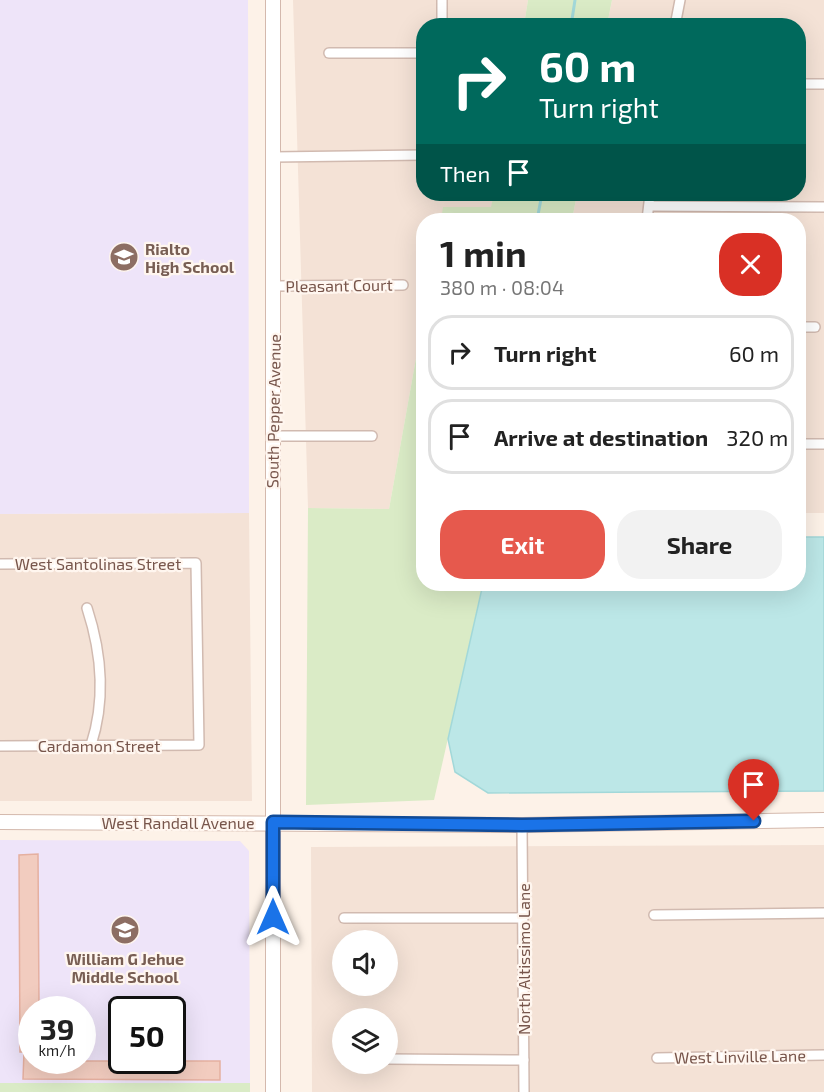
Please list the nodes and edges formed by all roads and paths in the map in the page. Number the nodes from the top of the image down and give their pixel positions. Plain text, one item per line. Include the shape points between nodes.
1 (273, 0) edge
2 (442, 0) edge
3 (680, 0) edge
4 (442, 18) edge
5 (677, 18) edge
6 (329, 53) dead end
7 (416, 53) edge
8 (806, 84) edge
9 (824, 84) edge
10 (416, 155) edge
11 (274, 157) junction
12 (650, 201) edge
13 (650, 206) junction
14 (824, 207) edge
15 (648, 213) edge
16 (403, 285) dead end
17 (275, 286) junction
18 (806, 327) edge
19 (815, 327) dead end
20 (272, 436) junction
21 (372, 436) dead end
22 (806, 444) edge
23 (824, 444) edge
24 (0, 564) edge
25 (87, 608) dead end
26 (91, 745) junction
27 (199, 745) joint
28 (0, 746) edge
29 (824, 820) edge
30 (0, 822) edge
31 (273, 822) junction
32 (522, 825) junction
33 (824, 913) edge
34 (654, 915) dead end
35 (344, 918) dead end
36 (524, 918) junction
37 (824, 1055) edge
38 (657, 1058) dead end
39 (398, 1059) edge
40 (524, 1060) junction
41 (273, 1092) edge
42 (524, 1092) edge

1 - 11 main road, South Pepper Avenue
2 - 4 street
3 - 5 street
6 - 7 street
8 - 9 street
10 - 11 street
11 - 17 main road, South Pepper Avenue
12 - 13 street
13 - 14 street
13 - 15 street
16 - 17 street, Pleasant Court
17 - 20 main road, South Pepper Avenue
18 - 19 street
20 - 21 street
20 - 31 main road, South Pepper Avenue
22 - 23 street
24 - 27 street, West Santolinas Street via 196,563
25 - 26 street via 98,643 101,690 98,725
26 - 27 street, Cardamon Street
26 - 28 street, Cardamon Street
29 - 32 main road, West Randall Avenue
30 - 31 main road, West Randall Avenue
31 - 32 main road, West Randall Avenue
31 - 41 main road, South Pepper Avenue
32 - 36 street, North Altissimo Lane
33 - 34 street
35 - 36 street
36 - 40 street, North Altissimo Lane
37 - 38 street, West Linville Lane
39 - 40 street
40 - 42 street, North Altissimo Lane

